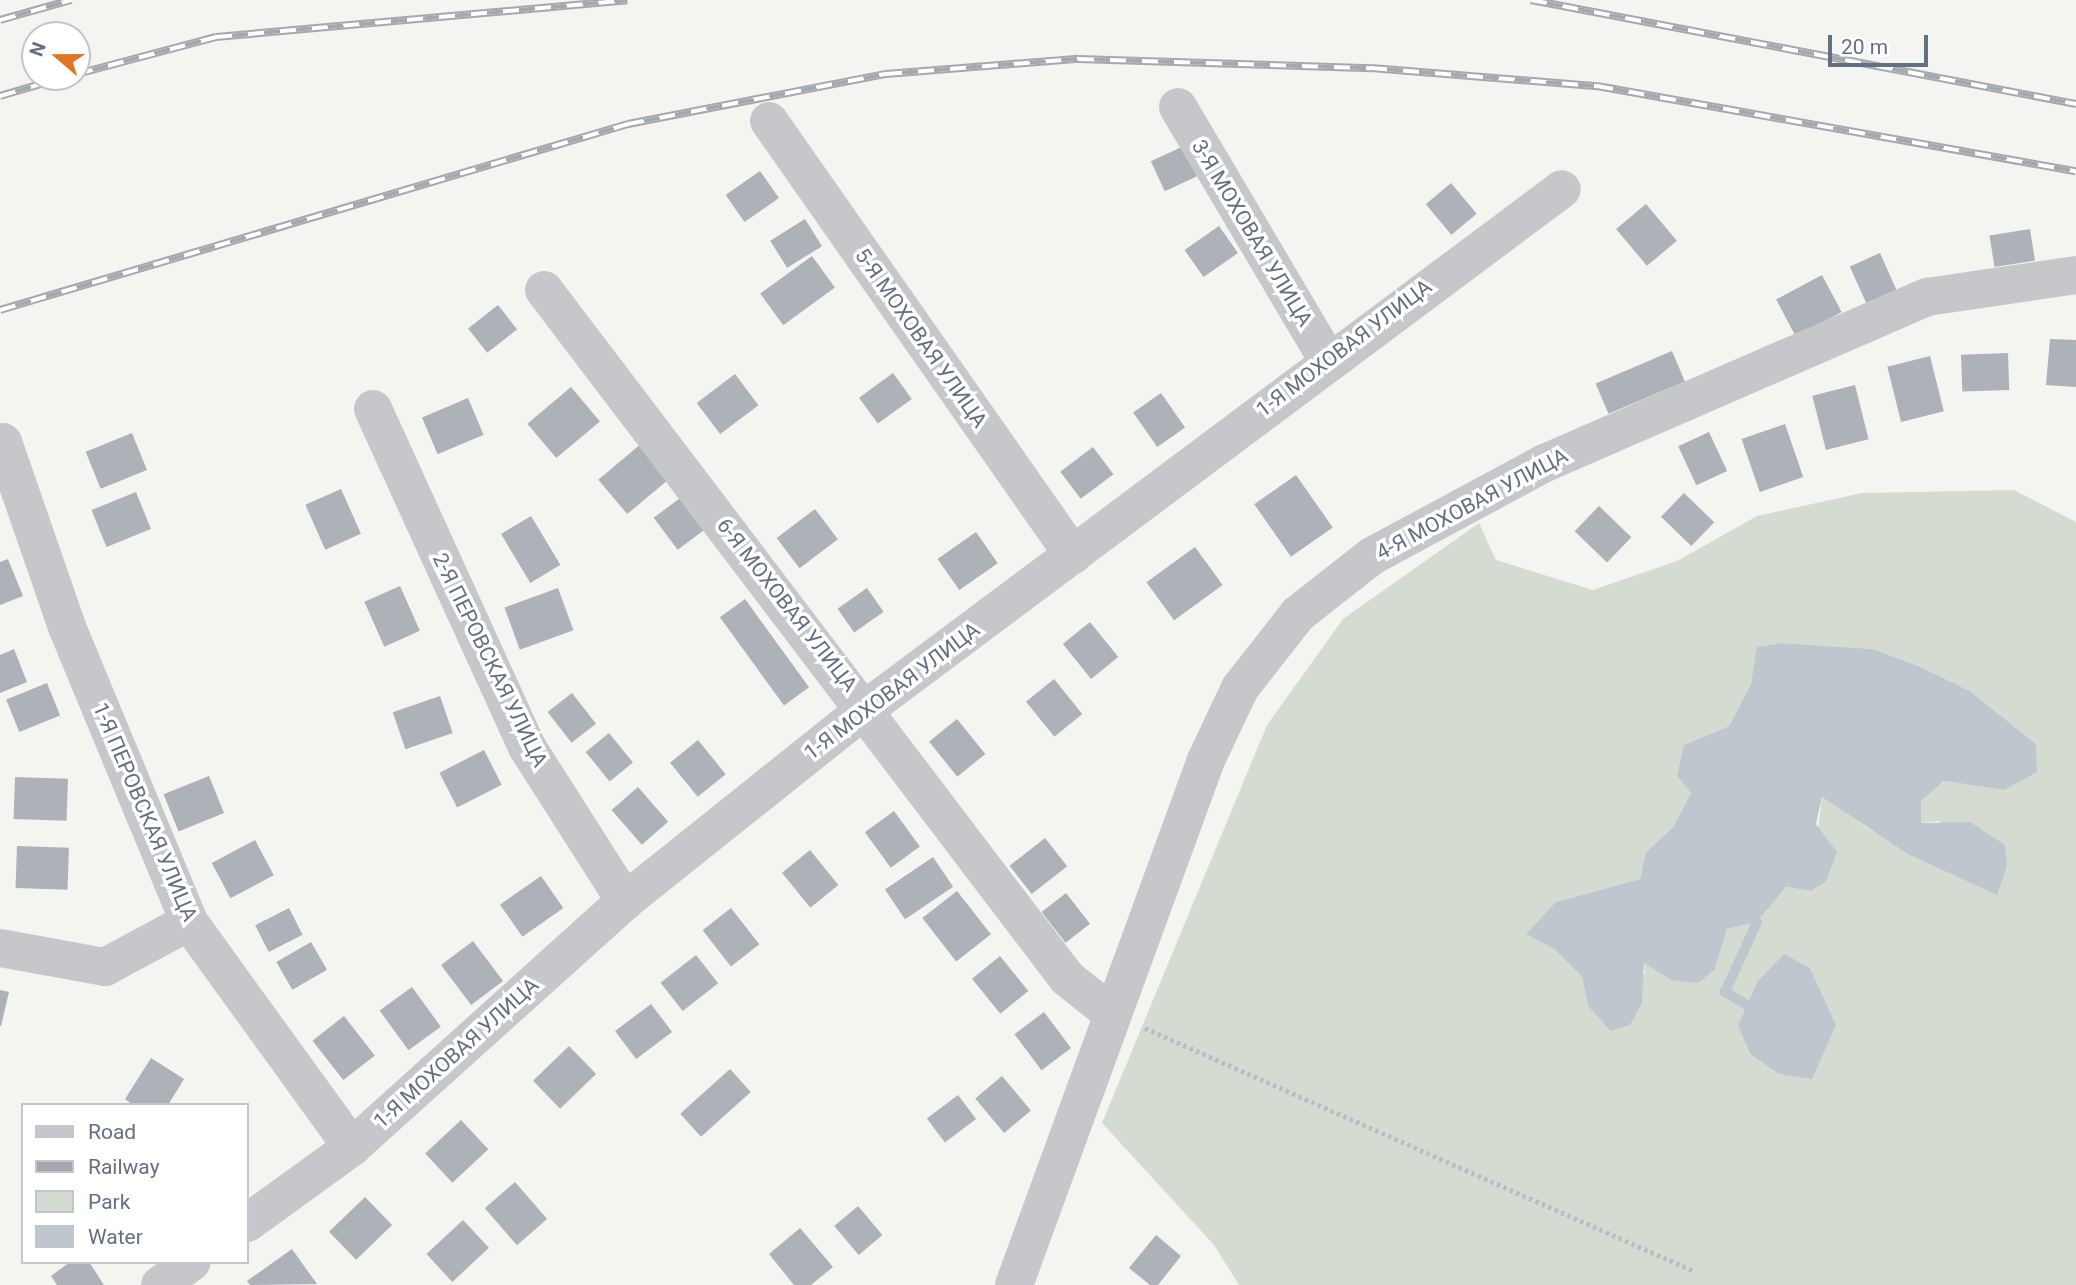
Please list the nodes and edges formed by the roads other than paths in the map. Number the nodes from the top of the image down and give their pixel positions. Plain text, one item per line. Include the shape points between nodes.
1 (1178, 107) dead end
2 (769, 121) dead end
3 (1562, 189) dead end
4 (2076, 275) edge
5 (544, 290) dead end
6 (1327, 359) junction
7 (373, 409) dead end
8 (3, 442) dead end
9 (1073, 555) junction
10 (867, 708) junction
11 (625, 901) junction
12 (189, 922) junction
13 (0, 948) edge
14 (1111, 1013) junction
15 (352, 1147) junction
16 (248, 1222) edge
17 (189, 1264) edge
18 (160, 1285) edge
19 (1014, 1285) edge

1 - 6 street, 3-Я МОХОВАЯ УЛИЦА
2 - 9 street, 5-Я МОХОВАЯ УЛИЦА
3 - 6 street, 1-Я МОХОВАЯ УЛИЦА
4 - 14 street, 4-Я МОХОВАЯ УЛИЦА via 1927,297 1545,463 1372,556 1298,614 1240,688 1206,760
5 - 10 street, 6-Я МОХОВАЯ УЛИЦА
6 - 9 street, 1-Я МОХОВАЯ УЛИЦА
7 - 11 street, 2-Я ПЕРОВСКАЯ УЛИЦА via 527,747
8 - 12 street, 1-Я ПЕРОВСКАЯ УЛИЦА via 66,626
9 - 10 street, 1-Я МОХОВАЯ УЛИЦА
10 - 11 street, 1-Я МОХОВАЯ УЛИЦА
10 - 14 street, 6-Я МОХОВАЯ УЛИЦА via 1068,978
11 - 15 street, 1-Я МОХОВАЯ УЛИЦА
12 - 13 street via 105,967
12 - 15 street, 1-Я ПЕРОВСКАЯ УЛИЦА
14 - 19 street, 4-Я МОХОВАЯ УЛИЦА
15 - 16 street, 1-Я МОХОВАЯ УЛИЦА
17 - 18 street

